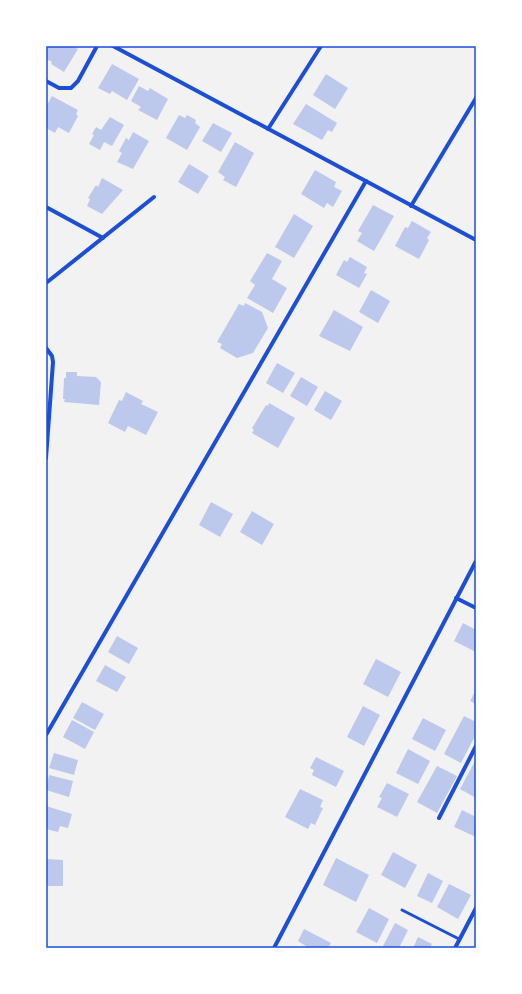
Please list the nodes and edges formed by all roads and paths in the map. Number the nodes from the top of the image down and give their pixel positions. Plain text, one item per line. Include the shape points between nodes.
1 (97, 46) edge
2 (113, 46) edge
3 (321, 46) edge
4 (46, 81) edge
5 (476, 98) edge
6 (268, 130) junction
7 (366, 181) junction
8 (154, 197) dead end
9 (411, 206) junction
10 (46, 207) edge
11 (103, 238) junction
12 (476, 240) edge
13 (46, 283) edge
14 (46, 348) edge
15 (46, 458) edge
16 (476, 561) edge
17 (456, 598) junction
18 (476, 608) edge
19 (46, 735) edge
20 (476, 746) edge
21 (439, 818) dead end
22 (476, 908) edge
23 (402, 910) dead end
24 (459, 939) junction
25 (274, 948) edge
26 (455, 948) edge

1 - 4 street via 78,81 71,88 59,88
2 - 6 street
3 - 6 street
5 - 9 street
6 - 7 street
7 - 9 street
7 - 19 street
8 - 11 street
9 - 12 street
10 - 11 street
11 - 13 street
14 - 15 street via 53,362
16 - 17 street
17 - 18 street
17 - 25 street
20 - 21 street
22 - 24 street
23 - 24 lane
24 - 26 street

